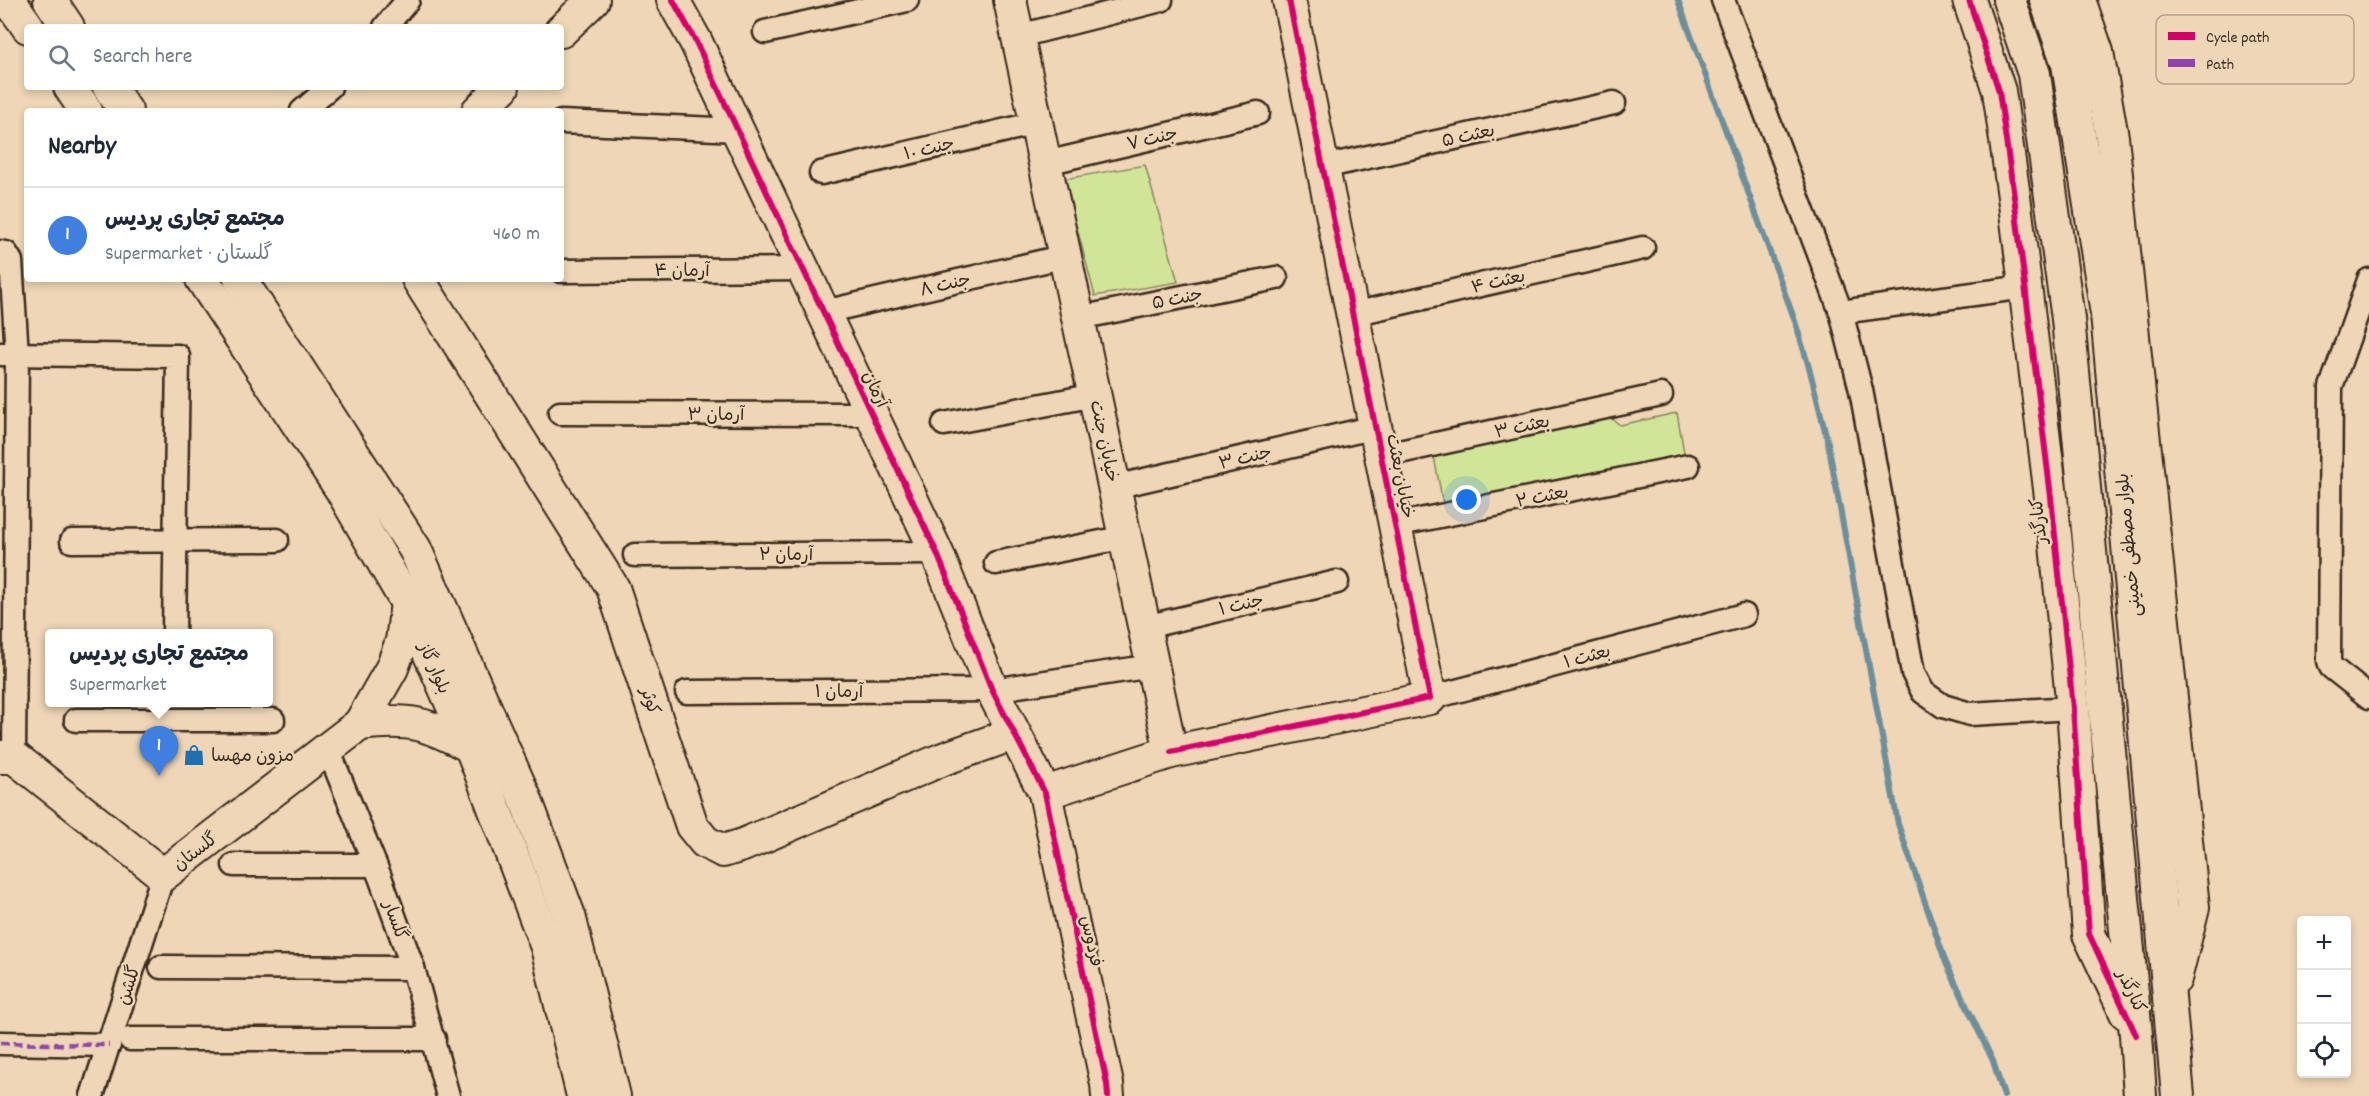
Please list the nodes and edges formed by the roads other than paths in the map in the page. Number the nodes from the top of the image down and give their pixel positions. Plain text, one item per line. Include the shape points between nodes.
1 (9, 0) edge
2 (50, 0) edge
3 (408, 0) edge
4 (593, 0) edge
5 (674, 0) edge
6 (907, 0) edge
7 (1010, 0) edge
8 (1161, 0) edge
9 (1289, 0) edge
10 (1723, 0) edge
11 (1969, 0) edge
12 (2009, 0) edge
13 (2046, 0) edge
14 (2079, 0) edge
15 (26, 24) edge
16 (66, 24) edge
17 (388, 24) edge
18 (564, 28) edge
19 (765, 32) dead end
20 (1019, 36) junction
21 (72, 90) edge
22 (111, 90) edge
23 (326, 90) edge
24 (500, 90) edge
25 (1614, 103) dead end
26 (84, 108) edge
27 (124, 108) edge
28 (306, 108) edge
29 (481, 108) edge
30 (1258, 113) dead end
31 (564, 122) edge
32 (1037, 123) junction
33 (738, 130) junction
34 (1046, 163) junction
35 (1323, 167) junction
36 (821, 173) dead end
37 (1644, 248) dead end
38 (0, 252) edge
39 (1066, 256) junction
40 (803, 269) junction
41 (564, 271) edge
42 (1276, 278) dead end
43 (2369, 280) edge
44 (204, 282) edge
45 (242, 282) edge
46 (420, 282) edge
47 (2025, 287) junction
48 (824, 312) junction
49 (1841, 312) junction
50 (1353, 314) junction
51 (1079, 318) junction
52 (9, 354) edge
53 (1095, 394) junction
54 (1661, 394) dead end
55 (560, 413) dead end
56 (871, 414) junction
57 (944, 424) dead end
58 (1378, 442) junction
59 (1688, 466) dead end
60 (1114, 487) junction
61 (1395, 525) junction
62 (1126, 537) junction
63 (174, 539) junction
64 (277, 540) dead end
65 (72, 541) dead end
66 (936, 554) junction
67 (635, 555) dead end
68 (996, 563) dead end
69 (1337, 582) dead end
70 (407, 603) junction
71 (1744, 615) dead end
72 (1145, 627) junction
73 (174, 629) edge
74 (1153, 666) junction
75 (992, 690) junction
76 (687, 692) dead end
77 (2369, 697) edge
78 (1430, 698) junction
79 (2073, 708) junction
80 (174, 711) edge
81 (76, 720) dead end
82 (273, 720) dead end
83 (360, 724) junction
84 (1013, 735) junction
85 (471, 747) junction
86 (328, 749) junction
87 (1171, 752) junction
88 (7, 757) edge
89 (1045, 793) junction
90 (234, 865) dead end
91 (375, 865) junction
92 (163, 875) junction
93 (161, 967) dead end
94 (413, 968) junction
95 (2169, 1000) junction
96 (2136, 1035) junction
97 (434, 1039) junction
98 (119, 1042) junction
99 (0, 1043) edge
100 (92, 1096) edge
101 (448, 1096) edge
102 (583, 1096) edge
103 (614, 1096) edge
104 (1108, 1096) edge
105 (2140, 1096) edge
106 (2178, 1096) edge

1 - 15 street
2 - 16 street
3 - 17 street
4 - 18 street
5 - 33 street, آرمان
6 - 19 street
7 - 20 street, خیابان جنت
8 - 20 street
9 - 35 street, خیابان بعثت
10 - 49 street
11 - 47 street, کنارگذر via 1999,91
12 - 96 street via 2034,74 2068,319
13 - 95 street, بلوار مصطفی خمینی via 2068,64 2108,314
14 - 95 street, کنارگذر via 2097,52 2112,137 2193,907
20 - 32 street, خیابان جنت
21 - 26 street
22 - 27 street
23 - 28 street
24 - 29 street
25 - 35 street, بعثت ۵
30 - 34 street, جنت ۷
31 - 33 street
32 - 34 street, خیابان جنت
32 - 36 street, جنت ۱۰
33 - 40 street, آرمان
34 - 39 street, خیابان جنت
35 - 50 street, خیابان بعثت
37 - 50 street, بعثت ۴
38 - 52 street via 6,253 11,261
39 - 48 street, جنت ۸
39 - 51 street, خیابان جنت
40 - 41 street, آرمان ۴
40 - 48 street, آرمان
42 - 51 street, جنت ۵
43 - 77 street via 2331,387 2329,661 2335,671
44 - 70 street, بلوار گاز via 335,479
45 - 103 street, بلوار گاز via 415,549 525,798 565,906
46 - 84 street, کوثر via 613,588 692,826 705,843 723,851 742,845 944,759
47 - 49 street
47 - 79 street, کنارگذر
48 - 56 street, آرمان
49 - 79 street via 1861,390 1913,672 1923,692 1943,706 1970,714
50 - 58 street, خیابان بعثت
51 - 53 street, خیابان جنت
52 - 63 street via 178,356
52 - 88 street
53 - 57 street
53 - 60 street, خیابان جنت
54 - 58 street, بعثت ۳
55 - 56 street, آرمان ۳
56 - 66 street, آرمان
58 - 60 street, جنت ۳
58 - 61 street, خیابان بعثت
59 - 61 street, بعثت ۲
60 - 62 street, خیابان جنت
61 - 78 street, خیابان بعثت
62 - 68 street
62 - 72 street, خیابان جنت
63 - 64 street
63 - 65 street
63 - 73 street
66 - 67 street, آرمان ۲
66 - 75 street, آرمان
69 - 72 street, جنت ۱
70 - 83 street, گلستان via 402,641 392,668
70 - 85 street, بلوار گاز
71 - 78 street, بعثت ۱
72 - 74 street, خیابان جنت
74 - 75 street, آرمان ۱
74 - 87 street, خیابان جنت
75 - 76 street, آرمان ۱
75 - 84 street, آرمان
78 - 87 street
79 - 96 street, کنارگذر via 2089,934
80 - 81 street
80 - 82 street
83 - 85 street via 413,722
83 - 86 street, گلستان
84 - 89 street, آرمان
85 - 102 street, بلوار گاز via 547,947
86 - 91 street, گلسار
86 - 92 street, گلستان
87 - 89 street
88 - 92 street, گلستان
89 - 104 street, فردوس
90 - 91 street
91 - 94 street, گلسار
92 - 98 street, گلشن
93 - 94 street
94 - 97 street, گلسار
95 - 106 street, بلوار مصطفی خمینی
96 - 105 street
97 - 98 street
97 - 101 street, گلسار
98 - 99 street
98 - 100 street, گلشن

